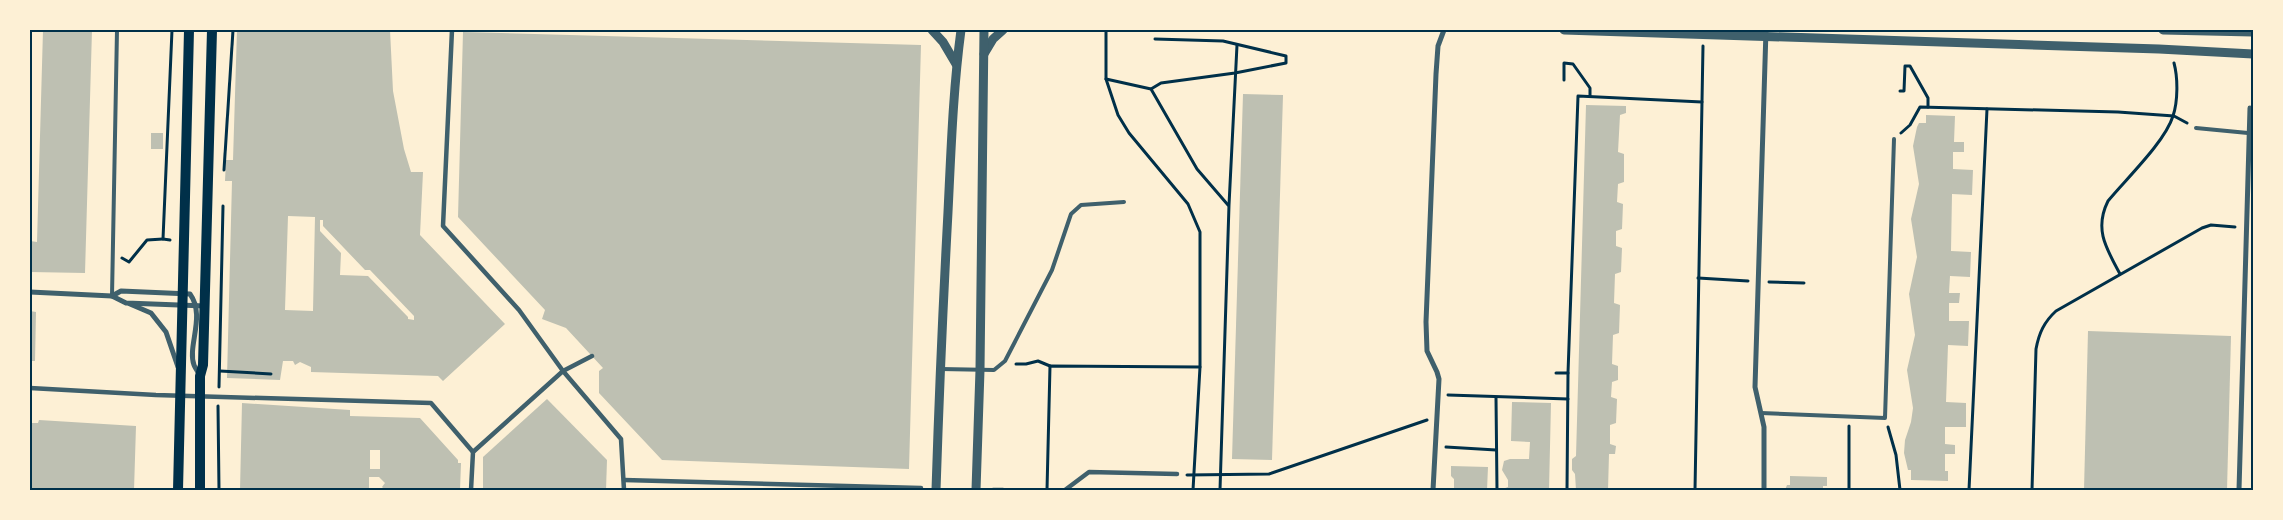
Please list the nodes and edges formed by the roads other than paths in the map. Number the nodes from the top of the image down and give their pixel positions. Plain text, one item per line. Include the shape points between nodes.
1 (118, 30) edge
2 (189, 30) edge
3 (212, 30) edge
4 (452, 30) edge
5 (932, 30) edge
6 (960, 30) edge
7 (984, 30) edge
8 (1002, 30) edge
9 (1444, 30) edge
10 (1564, 30) edge
11 (2163, 30) edge
12 (2253, 32) edge
13 (1766, 33) edge
14 (983, 54) junction
15 (2253, 54) edge
16 (956, 64) junction
17 (2250, 108) dead end
18 (2196, 128) road end
19 (2248, 133) junction
20 (1894, 139) road end
21 (1124, 202) dead end
22 (30, 292) edge
23 (183, 292) junction
24 (112, 296) junction
25 (126, 303) junction
26 (184, 304) junction
27 (200, 306) junction
28 (592, 356) dead end
29 (939, 369) junction
30 (980, 370) junction
31 (562, 371) junction
32 (181, 375) junction
33 (30, 388) edge
34 (1761, 413) junction
35 (473, 452) junction
36 (1177, 474) road end
37 (624, 480) junction
38 (922, 488) dead end
39 (178, 490) edge
40 (200, 490) edge
41 (471, 490) edge
42 (624, 490) edge
43 (936, 490) edge
44 (976, 490) edge
45 (993, 490) edge
46 (1002, 490) edge
47 (1065, 490) edge
48 (1433, 490) edge
49 (1764, 490) edge
50 (2239, 490) edge

1 - 24 lane
2 - 23 main road
3 - 27 main road
4 - 31 street via 443,226 519,310
5 - 16 street via 944,42
6 - 16 street
7 - 14 street
8 - 14 street
9 - 48 street via 1438,46 1436,74 1426,322 1427,351 1438,372
10 - 13 street
11 - 12 street
13 - 15 street
13 - 34 street via 1755,387
14 - 30 street
16 - 29 street
17 - 19 street
18 - 19 lane
19 - 50 street
20 - 34 lane via 1885,418
21 - 30 lane via 1080,205 1071,214 1052,270 1005,361 994,370
22 - 24 street
23 - 24 street via 121,291
23 - 26 main road
23 - 27 street via 190,294
24 - 25 street
25 - 26 street
25 - 32 street via 151,313 166,332
26 - 27 street
26 - 32 main road
27 - 40 main road via 203,365 198,433
28 - 31 street
29 - 30 lane
29 - 43 street
30 - 44 street
31 - 35 street
31 - 37 street via 621,438
32 - 39 main road
33 - 35 street via 431,403
34 - 49 street via 1765,442
35 - 41 street
36 - 47 street via 1088,472
37 - 38 street
37 - 42 street
45 - 46 street

